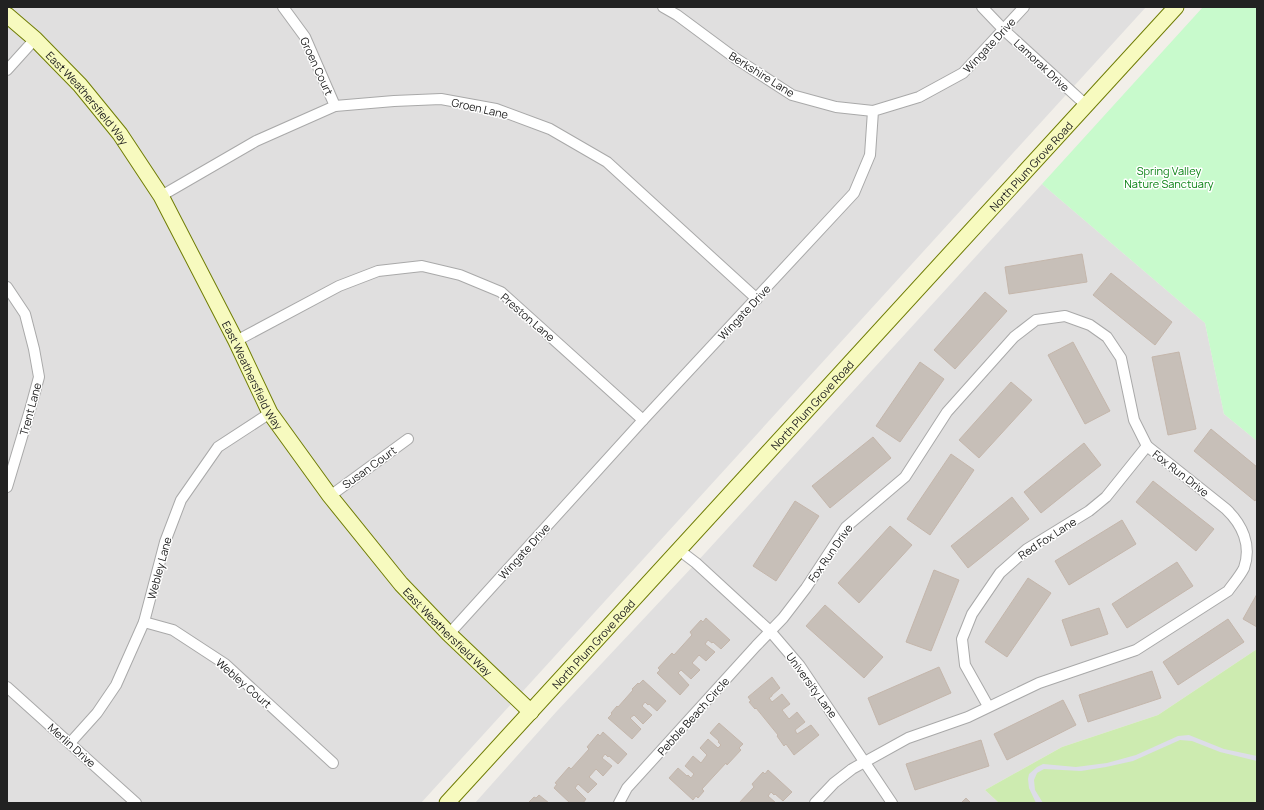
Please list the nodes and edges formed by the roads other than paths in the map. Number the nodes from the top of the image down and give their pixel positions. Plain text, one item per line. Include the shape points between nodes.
1 (283, 7) edge
2 (663, 7) edge
3 (982, 7) edge
4 (1024, 7) edge
5 (1176, 7) edge
6 (7, 15) edge
7 (1004, 30) junction
8 (35, 39) junction
9 (7, 70) edge
10 (1086, 105) junction
11 (335, 106) junction
12 (873, 111) junction
13 (161, 196) junction
14 (7, 287) edge
15 (757, 298) junction
16 (236, 341) junction
17 (270, 413) junction
18 (643, 420) junction
19 (408, 439) dead end
20 (1147, 446) junction
21 (7, 487) edge
22 (330, 496) junction
23 (679, 550) junction
24 (144, 622) junction
25 (770, 631) junction
26 (449, 634) junction
27 (7, 687) edge
28 (988, 706) junction
29 (531, 712) junction
30 (70, 743) junction
31 (864, 762) junction
32 (333, 763) dead end
33 (136, 803) edge
34 (447, 803) edge
35 (619, 803) edge
36 (816, 803) edge
37 (892, 803) edge

1 - 11 street, Groen Court via 304,37
2 - 12 street, Berkshire Lane via 734,58 792,95 836,107
3 - 7 street, Lamorak Drive
4 - 7 street, Wingate Drive
5 - 10 street, North Plum Grove Road
6 - 8 street, East Weathersfield Way
7 - 10 street, Lamorak Drive
7 - 12 street, Wingate Drive via 963,73 918,97
8 - 9 street
8 - 13 street, East Weathersfield Way via 80,85 120,134
10 - 23 street, North Plum Grove Road
11 - 13 street, Groen Lane via 256,141
11 - 15 street, Groen Lane via 441,99 496,110 550,129 607,162
12 - 15 street, Wingate Drive via 870,155 854,193
13 - 16 street, East Weathersfield Way
14 - 21 street, Trent Lane via 25,314 39,377
15 - 18 street, Wingate Drive
16 - 17 street, East Weathersfield Way
16 - 18 street, Preston Lane via 339,286 378,271 422,266 460,275 501,292
17 - 22 street, East Weathersfield Way
17 - 24 street, Webley Lane via 218,447 181,500 165,542
18 - 26 street, Wingate Drive
19 - 22 street, Susan Court
20 - 25 street, Fox Run Drive via 1134,420 1121,358 1107,337 1090,325 1064,316 1036,320 1014,338 947,412 905,477 846,527 806,588
20 - 28 street, Red Fox Lane via 1106,497 1089,511 1027,549 1000,573 972,614 962,639 965,665
20 - 28 street, Fox Run Drive via 1236,518 1243,530 1246,543 1244,568 1228,590 1136,650 1039,683
22 - 26 street, East Weathersfield Way via 401,584
23 - 25 street, University Lane via 696,562
23 - 29 street, North Plum Grove Road
24 - 30 street, Webley Lane via 116,685 97,713
24 - 32 street, Webley Court via 173,630 225,664
25 - 31 street, University Lane via 800,666
25 - 35 street, Pebble Beach Circle via 627,788
26 - 29 street, East Weathersfield Way
27 - 30 street, Merlin Drive
28 - 31 street, Fox Run Drive via 968,717 908,738
29 - 34 street, North Plum Grove Road
30 - 33 street, Merlin Drive
31 - 36 street via 834,783
31 - 37 street, University Lane

